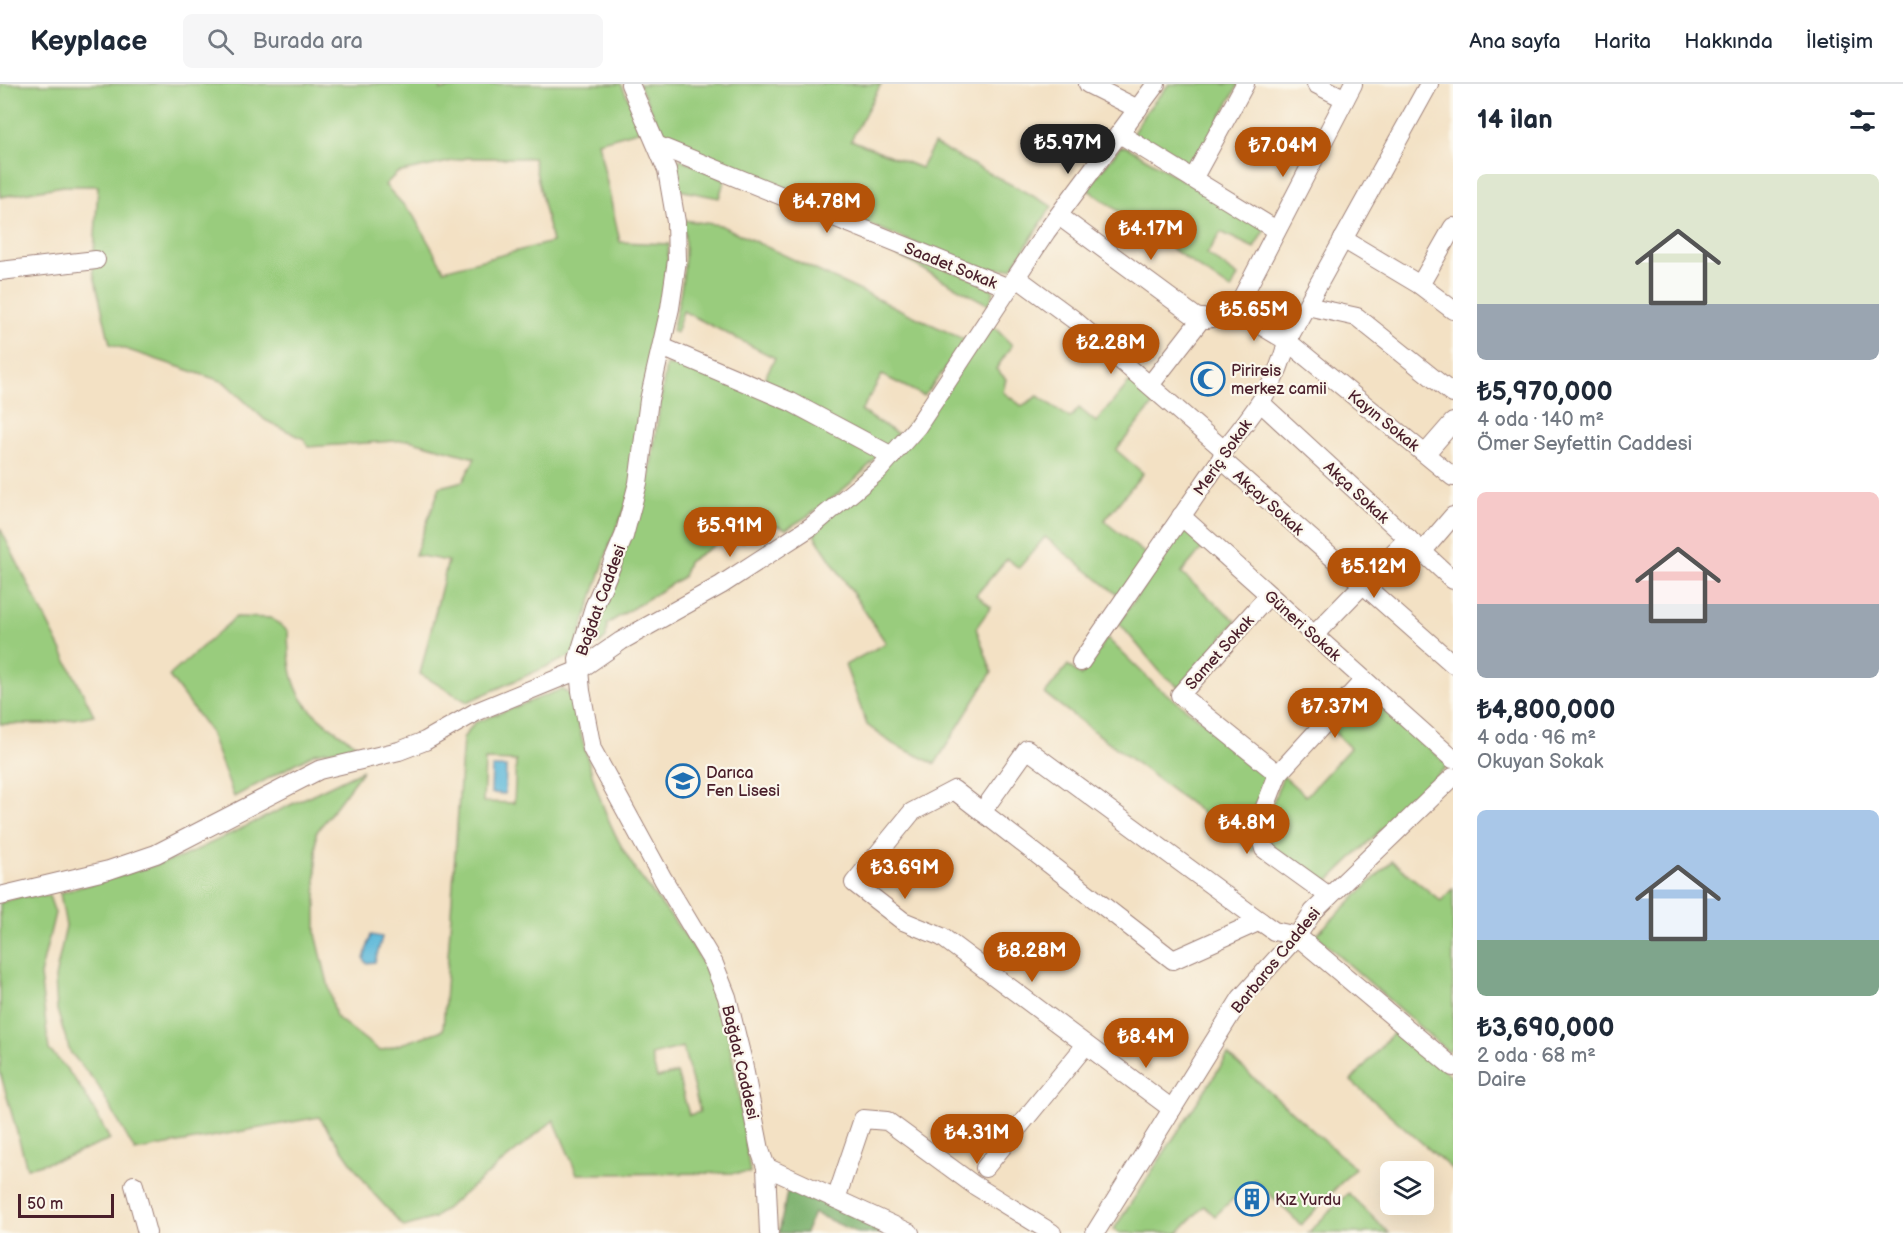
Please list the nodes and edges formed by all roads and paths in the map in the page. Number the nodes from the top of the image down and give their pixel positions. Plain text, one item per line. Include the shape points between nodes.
1 (630, 84) edge
2 (1088, 84) edge
3 (1156, 84) edge
4 (1245, 84) edge
5 (1316, 84) edge
6 (1429, 84) edge
7 (1349, 92) edge
8 (1138, 109) junction
9 (1120, 134) junction
10 (659, 146) junction
11 (1192, 178) junction
12 (1059, 216) junction
13 (1453, 227) edge
14 (1276, 230) junction
15 (1343, 239) junction
16 (96, 260) dead end
17 (0, 271) edge
18 (1013, 283) junction
19 (1420, 285) junction
20 (1307, 306) junction
21 (1453, 310) edge
22 (1234, 313) junction
23 (1202, 318) junction
24 (1287, 341) junction
25 (662, 347) junction
26 (1150, 385) junction
27 (1453, 394) edge
28 (1261, 403) junction
29 (1453, 422) edge
30 (1426, 453) junction
31 (1223, 454) junction
32 (892, 456) junction
33 (1453, 477) edge
34 (1181, 516) junction
35 (1453, 516) edge
36 (1408, 538) junction
37 (1422, 552) junction
38 (1453, 580) edge
39 (1363, 586) junction
40 (1269, 595) junction
41 (1314, 635) junction
42 (1080, 662) dead end
43 (1453, 664) edge
44 (579, 670) junction
45 (1364, 680) junction
46 (1453, 759) edge
47 (1278, 774) junction
48 (1453, 777) edge
49 (982, 812) junction
50 (0, 896) edge
51 (1329, 896) junction
52 (1260, 921) junction
53 (1297, 936) junction
54 (1085, 1046) junction
55 (1453, 1066) edge
56 (1172, 1109) junction
57 (766, 1167) junction
58 (986, 1168) dead end
59 (134, 1185) dead end
60 (836, 1199) junction
61 (1097, 1232) edge
62 (147, 1233) edge
63 (769, 1233) edge
64 (910, 1233) edge
65 (1052, 1233) edge

1 - 10 street, Bağdat Caddesi
2 - 8 street
3 - 8 street
4 - 11 street
5 - 7 street
6 - 15 street, Meriç Sokak
7 - 14 street
8 - 9 street
9 - 11 street
9 - 12 street
10 - 18 street, Saadet Sokak
10 - 25 street, Bağdat Caddesi via 674,211 677,260
11 - 14 street
12 - 18 street
12 - 23 street
13 - 19 street
14 - 22 street
15 - 19 street
15 - 20 street, Meriç Sokak
16 - 17 street
18 - 26 street, Saadet Sokak via 1073,320
18 - 32 street via 917,427
19 - 21 street
20 - 24 street, Meriç Sokak
20 - 27 street via 1358,317
22 - 23 street
22 - 24 street, Kayın Sokak
23 - 26 street
24 - 28 street, Meriç Sokak via 1283,362
24 - 30 street, Kayın Sokak
25 - 32 street via 791,402
25 - 44 street, Bağdat Caddesi via 649,400 638,483 624,536 594,607 578,659
26 - 31 street, Saadet Sokak
28 - 31 street, Meriç Sokak
28 - 36 street, Akça Sokak
29 - 30 street
30 - 33 street, Kayın Sokak
31 - 34 street, Meriç Sokak
31 - 39 street, Akçay Sokak
32 - 44 street via 812,526 721,585 621,640
34 - 40 street, Güneri Sokak
34 - 42 street, Meriç Sokak
35 - 37 street
36 - 37 street, Akça Sokak
36 - 39 street
37 - 38 street, Akça Sokak
39 - 41 street
39 - 43 street, Akçay Sokak
40 - 41 street, Güneri Sokak
40 - 47 street, Samet Sokak via 1180,695
41 - 45 street, Güneri Sokak
44 - 50 street via 476,712 425,741 319,770 156,854
44 - 57 street, Bağdat Caddesi via 592,749 714,964 742,1058
45 - 46 street, Güneri Sokak
45 - 47 street
47 - 51 street via 1258,825 1264,849
48 - 51 street, Barbaros Caddesi
49 - 52 street via 1173,960
49 - 52 street via 1027,749
49 - 54 street via 954,790 912,812 855,883 903,921 942,937
51 - 53 street, Barbaros Caddesi
52 - 53 street via 1274,931
53 - 55 street
53 - 56 street, Barbaros Caddesi via 1241,998
54 - 56 street
54 - 58 street
56 - 61 street, Barbaros Caddesi
57 - 60 street
57 - 63 street, Bağdat Caddesi
59 - 62 street
60 - 64 street
60 - 65 street via 863,1119 886,1121 974,1185

